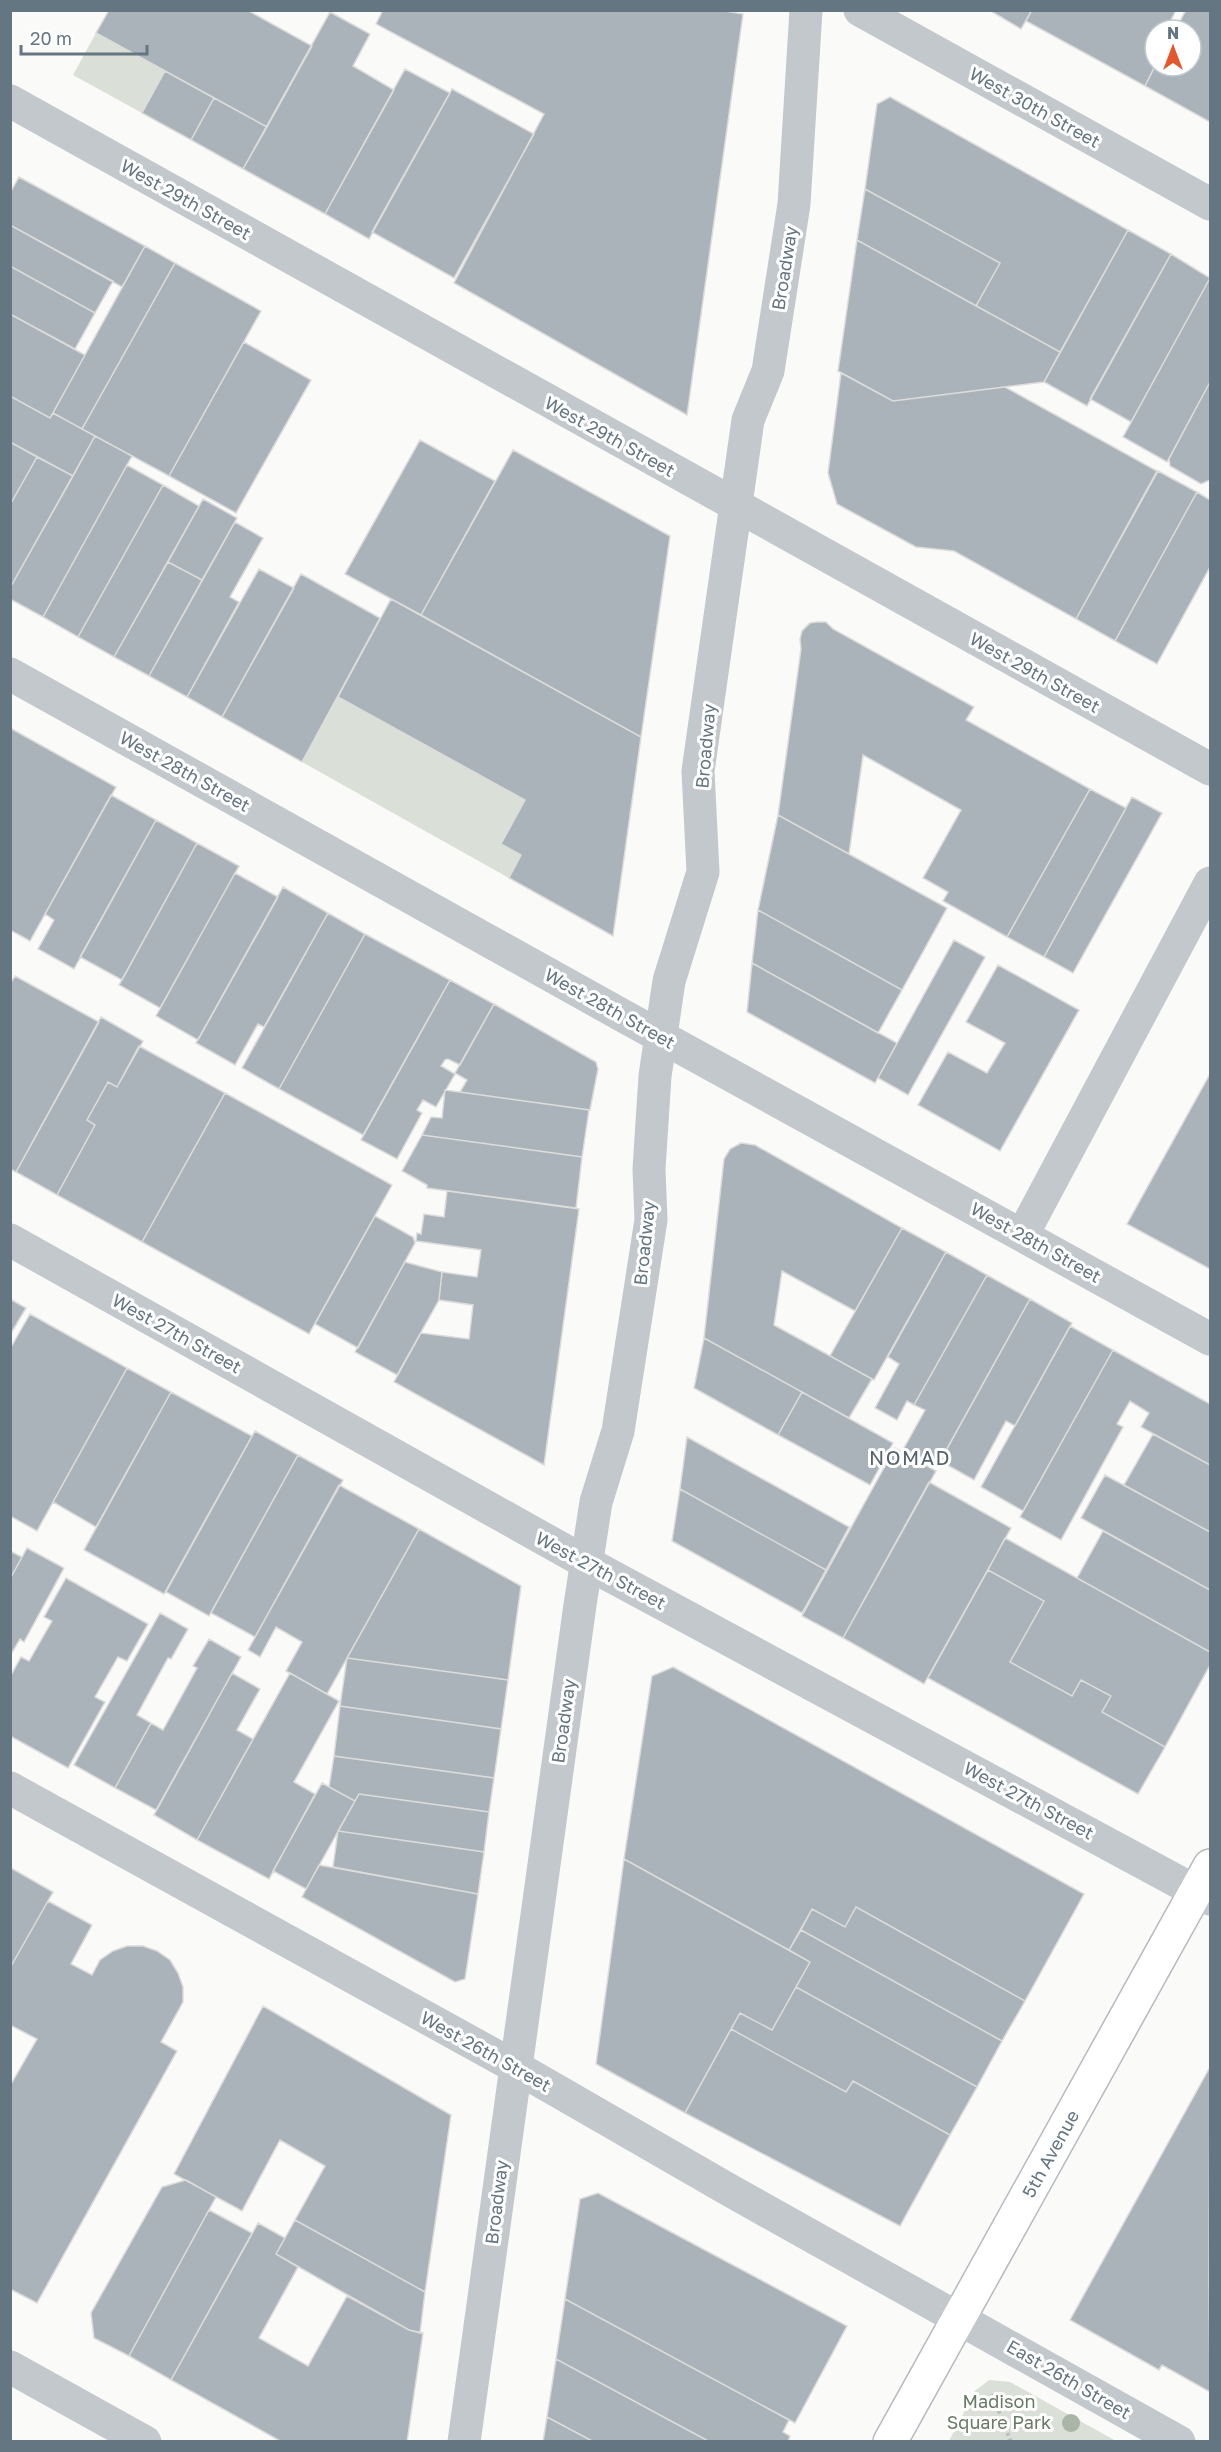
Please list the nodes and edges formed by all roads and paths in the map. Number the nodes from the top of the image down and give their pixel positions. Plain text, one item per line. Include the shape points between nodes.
1 (806, 10) edge
2 (860, 10) edge
3 (10, 101) edge
4 (1210, 204) edge
5 (737, 506) junction
6 (10, 674) edge
7 (1210, 769) edge
8 (1210, 883) edge
9 (661, 1036) junction
10 (1023, 1234) junction
11 (10, 1240) edge
12 (1210, 1339) edge
13 (587, 1563) junction
14 (10, 1788) edge
15 (1206, 1885) edge
16 (514, 2066) junction
17 (960, 2317) junction
18 (10, 2367) edge
19 (992, 2394) dead end
20 (145, 2442) edge
21 (464, 2442) edge
22 (890, 2442) edge
23 (1011, 2442) edge
24 (1179, 2442) edge

1 - 5 street, Broadway via 794,204 768,371 748,420
2 - 4 street, West 30th Street
3 - 5 street, West 29th Street
5 - 7 street, West 29th Street
5 - 9 street, Broadway via 698,771 703,872 669,981
6 - 9 street, West 28th Street
8 - 10 street
9 - 10 street, West 28th Street
9 - 13 street, Broadway via 649,1169 651,1220 618,1431 596,1502
10 - 12 street, West 28th Street
11 - 13 street, West 27th Street
13 - 15 street, West 27th Street
13 - 16 street, Broadway
14 - 16 street, West 26th Street
15 - 17 main road, 5th Avenue
16 - 17 street, West 26th Street
16 - 21 street, Broadway
17 - 22 main road, 5th Avenue
17 - 24 street, East 26th Street
18 - 20 street
19 - 23 path

